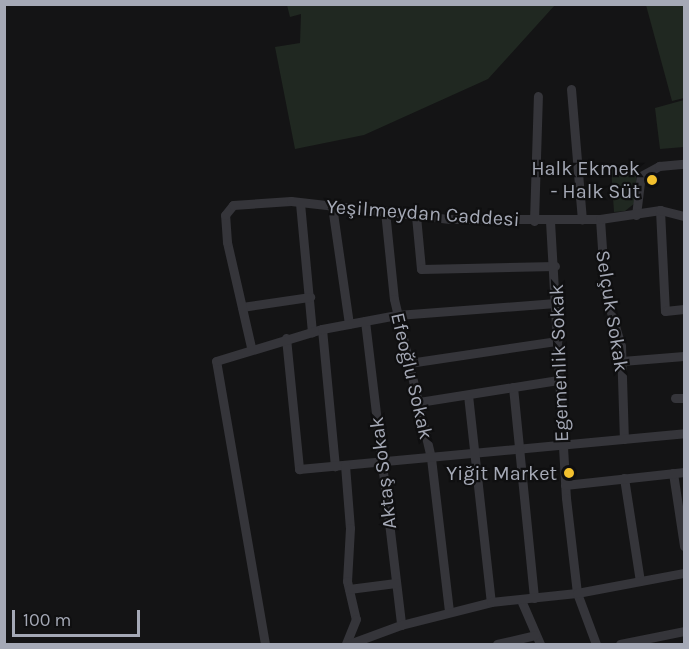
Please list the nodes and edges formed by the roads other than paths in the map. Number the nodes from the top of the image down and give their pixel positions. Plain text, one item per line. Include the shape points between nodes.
1 (571, 89) dead end
2 (538, 96) dead end
3 (684, 164) edge
4 (300, 203) junction
5 (332, 206) junction
6 (660, 210) junction
7 (385, 211) junction
8 (636, 215) junction
9 (416, 216) junction
10 (684, 216) edge
11 (600, 219) junction
12 (582, 220) junction
13 (534, 221) junction
14 (550, 221) junction
15 (555, 266) junction
16 (310, 297) junction
17 (556, 303) junction
18 (242, 307) junction
19 (684, 309) edge
20 (397, 315) junction
21 (365, 321) junction
22 (349, 324) junction
23 (317, 331) junction
24 (286, 338) junction
25 (557, 341) junction
26 (251, 347) junction
27 (684, 356) edge
28 (622, 361) junction
29 (409, 363) junction
30 (558, 380) junction
31 (513, 387) junction
32 (468, 395) junction
33 (418, 402) junction
34 (684, 433) edge
35 (624, 439) junction
36 (562, 446) junction
37 (520, 448) junction
38 (477, 453) junction
39 (431, 458) junction
40 (381, 460) junction
41 (340, 465) junction
42 (673, 472) junction
43 (684, 472) edge
44 (624, 478) junction
45 (565, 485) junction
46 (684, 546) edge
47 (684, 573) edge
48 (640, 580) junction
49 (396, 583) junction
50 (349, 589) junction
51 (576, 593) junction
52 (534, 598) junction
53 (522, 600) junction
54 (491, 602) junction
55 (449, 612) junction
56 (401, 625) junction
57 (684, 632) edge
58 (536, 635) junction
59 (265, 645) edge
60 (348, 645) edge
61 (497, 645) edge
62 (540, 645) edge
63 (596, 645) edge
64 (620, 645) edge

1 - 12 street
2 - 13 street
3 - 8 street via 659,166 641,176
4 - 5 street, Yeşilmeydan Caddesi
4 - 16 street
4 - 18 street, Yeşilmeydan Caddesi via 233,205 225,215
5 - 7 street, Yeşilmeydan Caddesi
5 - 22 street
6 - 8 street, Yeşilmeydan Caddesi
6 - 10 street, Yeşilmeydan Caddesi
6 - 19 street via 665,311
7 - 9 street, Yeşilmeydan Caddesi
7 - 20 street, Efeoğlu Sokak
8 - 11 street, Yeşilmeydan Caddesi
9 - 13 street, Yeşilmeydan Caddesi
9 - 15 street via 421,269
11 - 12 street, Yeşilmeydan Caddesi
11 - 28 street, Selçuk Sokak via 605,292
12 - 14 street, Yeşilmeydan Caddesi
13 - 14 street, Yeşilmeydan Caddesi
14 - 15 street, Egemenlik Sokak
15 - 17 street, Egemenlik Sokak
16 - 18 street
16 - 23 street
17 - 20 street
17 - 25 street, Egemenlik Sokak
18 - 26 street
20 - 21 street
20 - 29 street, Efeoğlu Sokak
21 - 22 street
21 - 40 street, Aktaş Sokak
22 - 23 street
23 - 24 street
23 - 41 street
24 - 26 street
24 - 41 street via 299,469
25 - 29 street
25 - 30 street, Egemenlik Sokak
26 - 59 street via 216,361
27 - 28 street
28 - 35 street, Selçuk Sokak
29 - 33 street, Efeoğlu Sokak
30 - 31 street
30 - 36 street, Egemenlik Sokak
31 - 32 street
31 - 37 street
32 - 33 street
32 - 38 street
33 - 39 street, Efeoğlu Sokak
34 - 35 street
35 - 36 street
36 - 37 street
36 - 45 street, Egemenlik Sokak
37 - 38 street
37 - 52 street
38 - 39 street
38 - 54 street
39 - 40 street
39 - 55 street, Efeoğlu Sokak
40 - 41 street
40 - 49 street, Aktaş Sokak
41 - 50 street via 350,528
42 - 43 street
42 - 44 street
42 - 46 street
44 - 45 street
44 - 48 street
45 - 51 street, Egemenlik Sokak
47 - 48 street
48 - 51 street
49 - 50 street
49 - 56 street, Aktaş Sokak
50 - 60 street via 356,619
51 - 52 street
51 - 63 street, Egemenlik Sokak
52 - 53 street
53 - 54 street
53 - 58 street
54 - 55 street
55 - 56 street
56 - 60 street
57 - 64 street
58 - 61 street
58 - 62 street

